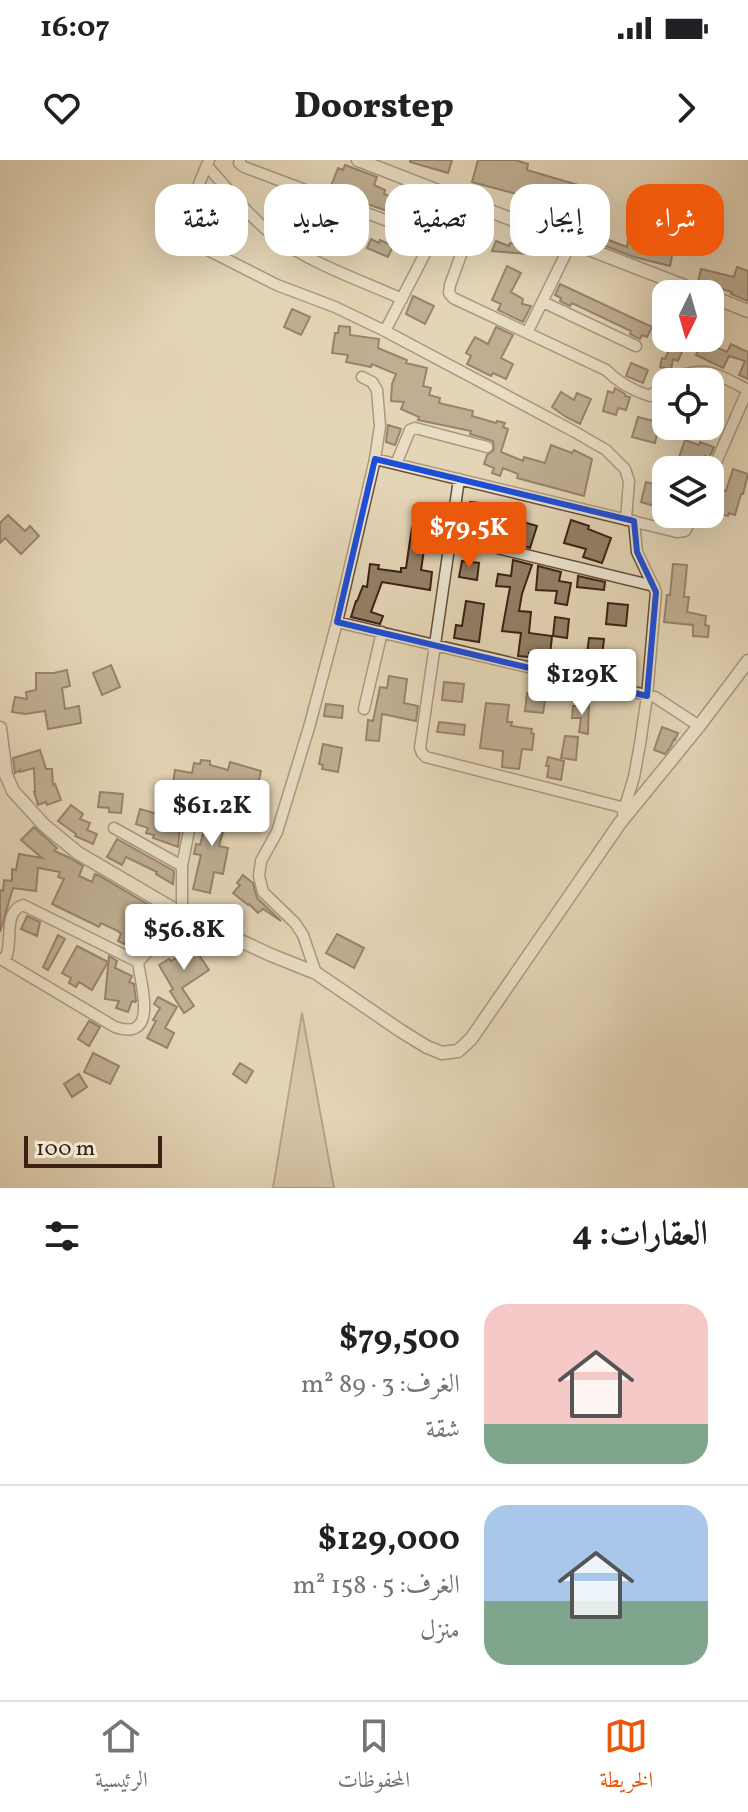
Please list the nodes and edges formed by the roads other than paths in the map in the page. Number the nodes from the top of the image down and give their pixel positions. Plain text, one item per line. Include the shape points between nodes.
1 (240, 160) edge
2 (358, 160) edge
3 (208, 163) edge
4 (414, 184) edge
5 (385, 220) edge
6 (424, 256) edge
7 (461, 256) edge
8 (565, 256) edge
9 (605, 256) edge
10 (668, 280) edge
11 (402, 299) junction
12 (543, 302) junction
13 (724, 302) edge
14 (748, 311) edge
15 (385, 331) junction
16 (527, 333) junction
17 (636, 346) dead end
18 (362, 377) dead end
19 (724, 378) edge
20 (748, 390) edge
21 (652, 394) edge
22 (487, 447) dead end
23 (719, 456) edge
24 (375, 459) junction
25 (396, 464) junction
26 (459, 479) junction
27 (630, 520) junction
28 (652, 526) edge
29 (661, 528) edge
30 (687, 528) edge
31 (452, 537) junction
32 (654, 586) junction
33 (337, 622) junction
34 (382, 632) junction
35 (434, 644) junction
36 (748, 661) edge
37 (647, 696) junction
38 (364, 709) dead end
39 (699, 726) junction
40 (0, 728) edge
41 (0, 777) edge
42 (197, 790) dead end
43 (13, 791) junction
44 (625, 808) junction
45 (620, 823) junction
46 (114, 828) dead end
47 (182, 866) junction
48 (182, 914) junction
49 (2, 960) edge
50 (138, 962) junction
51 (316, 973) junction

1 - 5 street via 244,167
2 - 4 street
3 - 11 street via 261,226 281,241
3 - 15 street via 190,212 196,244
6 - 11 street
7 - 16 street via 450,285 453,298
8 - 12 street
9 - 10 street
11 - 15 street
12 - 16 street
12 - 17 street
13 - 14 street
15 - 27 street via 606,450 625,469
16 - 21 street
18 - 24 street via 377,390 380,426
19 - 20 street
20 - 23 street
22 - 25 street via 415,428
24 - 25 street
24 - 33 street
25 - 26 street
26 - 27 street
26 - 31 street
27 - 28 street
27 - 32 street via 642,566
29 - 30 street
31 - 32 street
31 - 35 street
32 - 37 street
33 - 34 street
33 - 51 street via 277,832 259,876 263,892 303,935
34 - 35 street
34 - 38 street
35 - 37 street
35 - 44 street via 420,748 426,757
36 - 39 street
37 - 39 street
37 - 44 street
39 - 45 street
40 - 43 street
41 - 43 street
42 - 47 street
43 - 48 street via 78,853
44 - 45 street
45 - 51 street via 458,1051 442,1053 427,1047
46 - 47 street
47 - 48 street
48 - 50 street
48 - 51 street
49 - 50 street via 9,953 11,916 23,905
49 - 50 street via 124,1030 141,1024 145,1013

